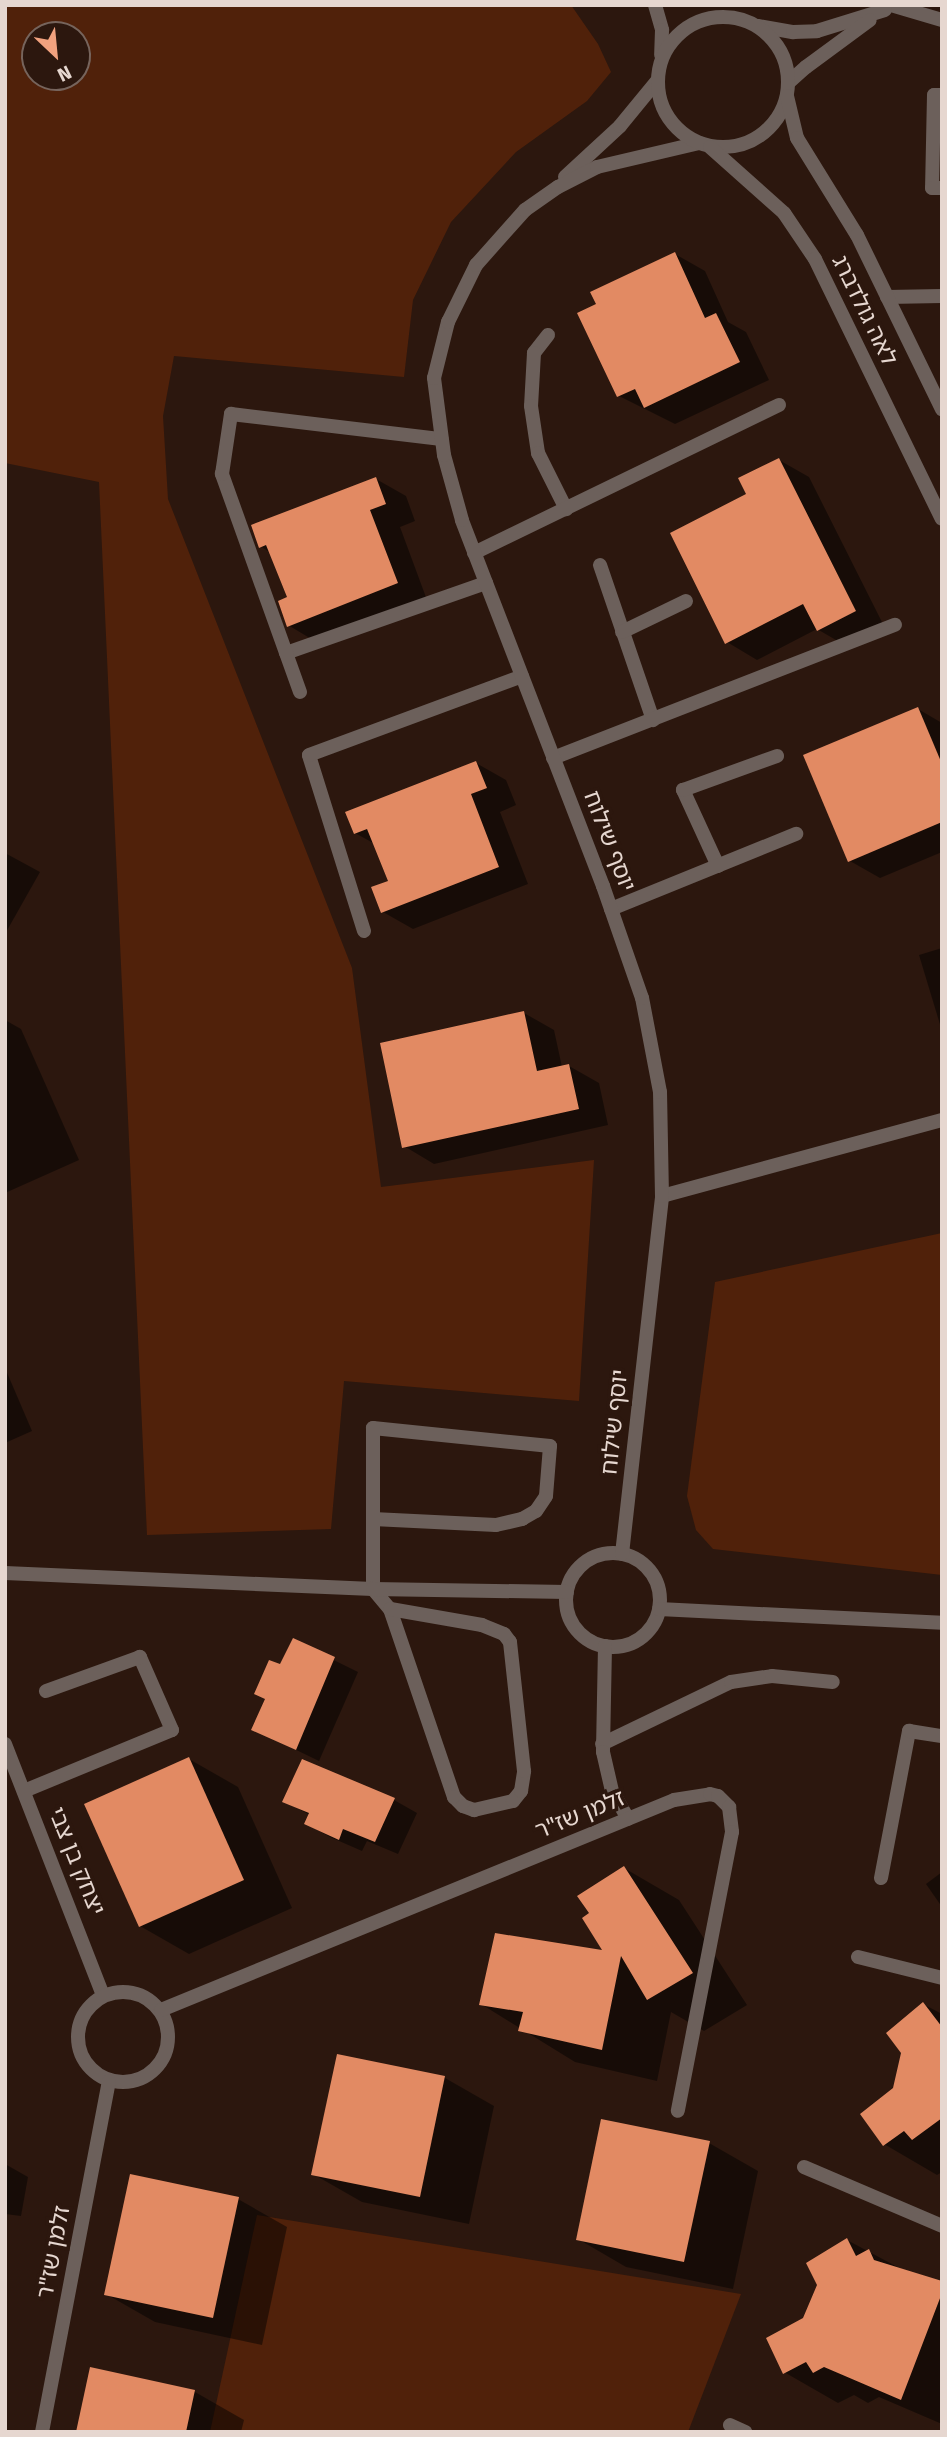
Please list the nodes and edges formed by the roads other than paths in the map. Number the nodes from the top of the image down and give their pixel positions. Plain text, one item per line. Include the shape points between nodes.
1 (655, 5) edge
2 (718, 5) edge
3 (889, 7) edge
4 (737, 18) junction
5 (942, 20) edge
6 (758, 26) junction
7 (661, 58) junction
8 (657, 80) junction
9 (788, 90) junction
10 (942, 95) edge
11 (704, 145) junction
12 (942, 188) edge
13 (546, 195) junction
14 (942, 296) edge
15 (887, 297) junction
16 (548, 335) dead end
17 (779, 405) dead end
18 (941, 405) edge
19 (442, 439) junction
20 (566, 509) junction
21 (942, 519) edge
22 (474, 553) junction
23 (600, 565) dead end
24 (486, 583) junction
25 (686, 601) dead end
26 (895, 625) dead end
27 (622, 632) junction
28 (286, 653) junction
29 (522, 676) junction
30 (300, 692) dead end
31 (653, 720) junction
32 (777, 756) dead end
33 (554, 758) junction
34 (796, 834) dead end
35 (718, 866) junction
36 (611, 909) junction
37 (364, 931) dead end
38 (942, 1120) edge
39 (662, 1196) junction
40 (373, 1519) junction
41 (622, 1554) junction
42 (5, 1573) edge
43 (373, 1589) junction
44 (567, 1592) junction
45 (390, 1609) junction
46 (659, 1609) junction
47 (942, 1623) edge
48 (605, 1646) junction
49 (833, 1682) dead end
50 (46, 1691) dead end
51 (942, 1736) edge
52 (5, 1744) edge
53 (602, 1744) junction
54 (24, 1791) junction
55 (628, 1819) junction
56 (881, 1878) dead end
57 (858, 1957) dead end
58 (942, 1978) edge
59 (103, 1996) junction
60 (161, 2010) junction
61 (109, 2081) junction
62 (678, 2111) dead end
63 (804, 2167) dead end
64 (942, 2226) edge
65 (730, 2425) dead end
66 (42, 2432) edge
67 (745, 2432) edge

1 - 7 street via 662,30
2 - 4 street
3 - 5 street
3 - 6 street via 817,31
3 - 9 street via 806,67
4 - 6 street
4 - 7 street via 714,17 692,24 674,38
6 - 9 street via 775,41 786,62
7 - 8 street
8 - 11 street via 660,103 671,124 688,139
8 - 13 street via 620,126
9 - 11 street via 779,118 763,134 733,148
9 - 15 street, לאה גולדברג via 797,138 857,235
10 - 12 street via 934,95 932,188
11 - 13 street via 597,167
11 - 21 street, לאה גולדברג via 783,213 815,259
13 - 19 street, יוסף שילוח via 523,212 476,265 448,322 434,378
14 - 15 street
15 - 18 street, לאה גולדברג
16 - 20 street via 534,353 531,406 538,453
17 - 20 street
19 - 22 street, יוסף שילוח
19 - 28 street via 231,414 222,474
20 - 22 street
22 - 24 street, יוסף שילוח
23 - 27 street
24 - 28 street
24 - 29 street, יוסף שילוח
25 - 27 street
26 - 31 street
27 - 31 street
28 - 30 street
29 - 33 street, יוסף שילוח
29 - 37 street via 309,755
31 - 33 street
32 - 35 street via 683,790
33 - 36 street, יוסף שילוח
34 - 35 street
35 - 36 street
36 - 39 street, יוסף שילוח via 642,998 660,1092
38 - 39 street
39 - 41 street, יוסף שילוח
40 - 40 street via 496,1525 522,1519 536,1511 546,1496 550,1446 373,1427
40 - 43 street
41 - 44 street via 586,1562
41 - 46 street via 652,1573
42 - 43 street
43 - 44 street
43 - 45 street
44 - 48 street via 575,1628
45 - 45 street via 454,1797 474,1810 513,1801 521,1791 523,1771 510,1642 498,1631 482,1626
46 - 47 street
46 - 48 street via 655,1622 640,1638 620,1647
48 - 53 street
49 - 53 street via 772,1676 731,1682
50 - 54 street via 140,1657 172,1730
51 - 56 street via 909,1731
52 - 54 street, יצחק בן צבי
53 - 55 street via 612,1791
54 - 59 street, יצחק בן צבי
55 - 60 street, זלמן שז"ר
55 - 62 street, זלמן שז"ר via 700,1794 718,1796 732,1814
57 - 58 street
59 - 60 street via 135,1993
59 - 61 street via 83,2016 79,2047 90,2067
60 - 61 street via 169,2032 162,2062 140,2080
61 - 66 street, זלמן שז"ר
63 - 64 street
65 - 67 street

